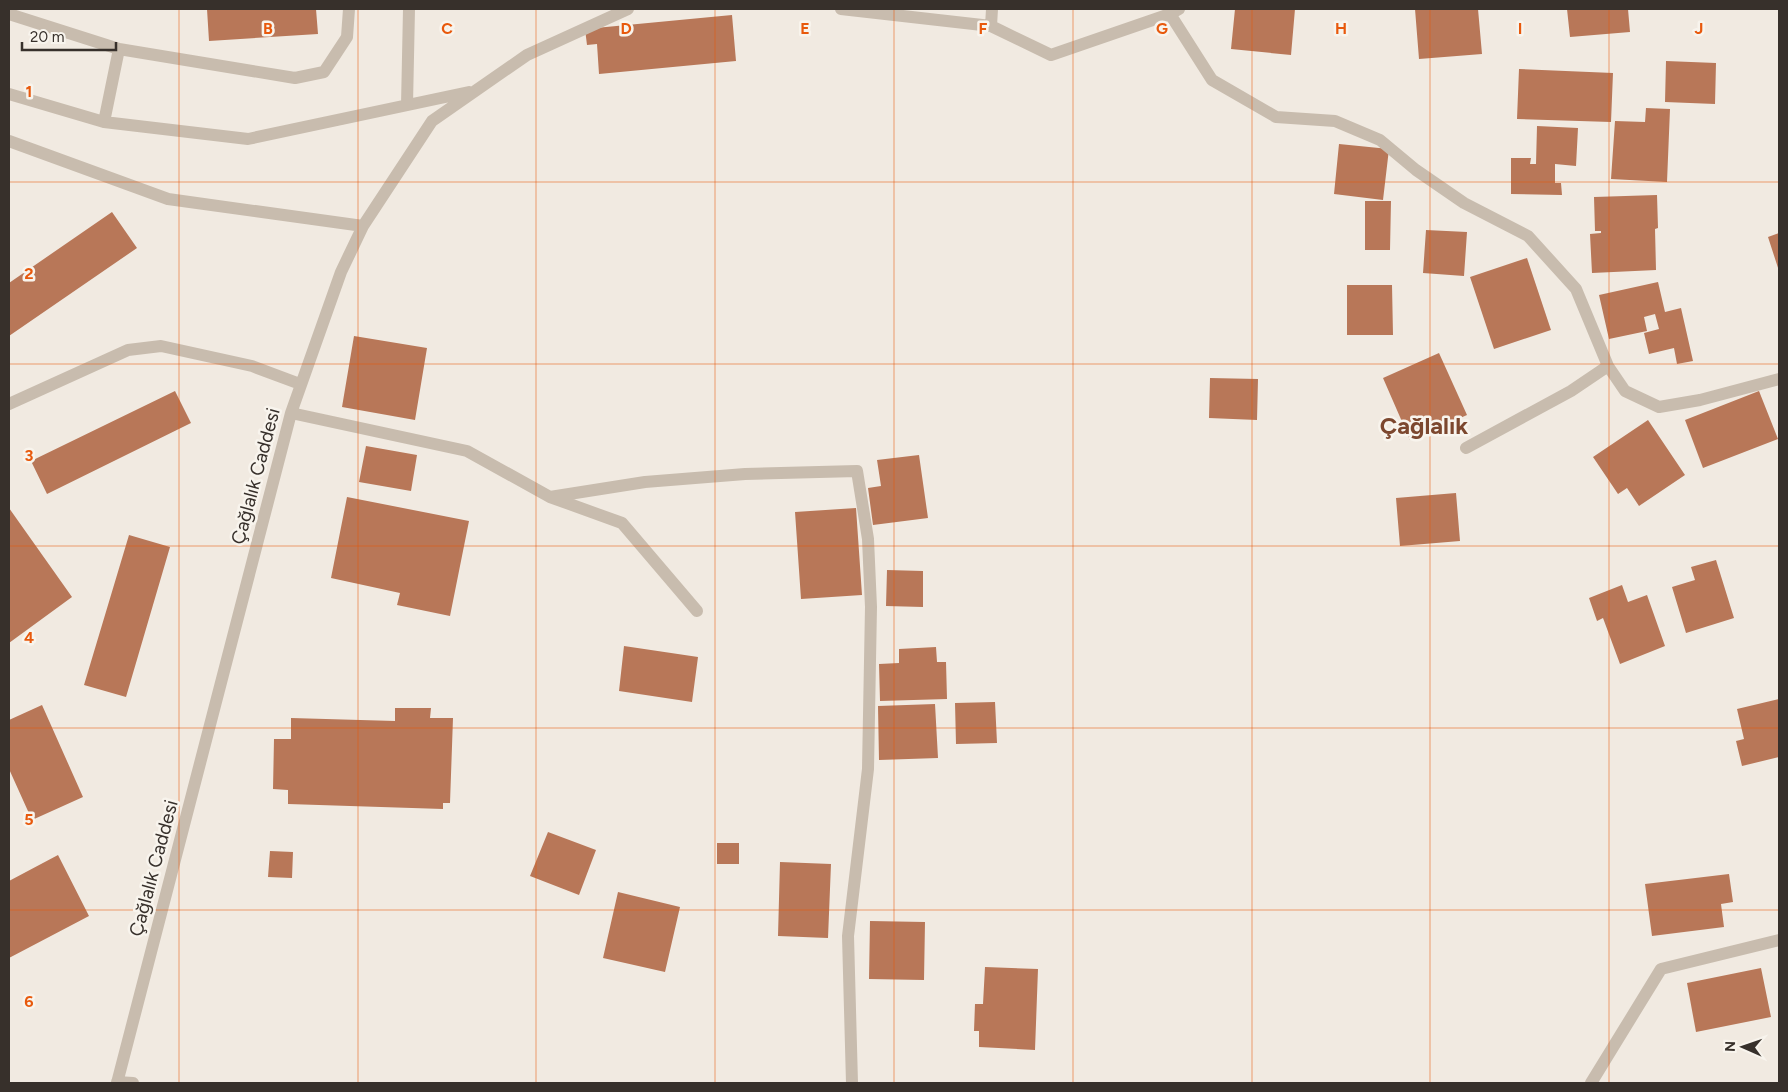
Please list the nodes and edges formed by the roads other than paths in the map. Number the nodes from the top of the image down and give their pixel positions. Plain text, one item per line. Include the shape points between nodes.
1 (349, 9) edge
2 (409, 9) edge
3 (628, 9) edge
4 (841, 9) edge
5 (992, 9) edge
6 (1174, 12) edge
7 (9, 14) edge
8 (991, 26) junction
9 (119, 49) junction
10 (476, 90) junction
11 (9, 94) edge
12 (407, 105) junction
13 (104, 122) junction
14 (9, 141) edge
15 (363, 226) junction
16 (1608, 366) junction
17 (1779, 379) edge
18 (300, 384) junction
19 (9, 404) edge
20 (291, 413) junction
21 (1466, 448) dead end
22 (550, 497) junction
23 (697, 611) dead end
24 (1779, 940) edge
25 (117, 1083) edge
26 (133, 1083) edge
27 (852, 1083) edge
28 (1591, 1083) edge

1 - 9 street via 347,38 324,72 296,78
2 - 12 street
3 - 10 street, Çağlalık Caddesi via 527,55
4 - 8 street
5 - 8 street
6 - 8 street via 1051,54
6 - 16 street via 1212,80 1276,117 1335,121 1380,140 1464,203 1528,236 1576,289
7 - 9 street
9 - 13 street
10 - 12 street
10 - 15 street, Çağlalık Caddesi via 432,121
11 - 13 street
12 - 13 street via 248,139
14 - 15 street via 168,199
15 - 18 street, Çağlalık Caddesi via 341,272
16 - 17 street via 1625,390 1659,407
16 - 21 street via 1571,391
18 - 19 street via 252,366 161,346 128,350
18 - 20 street, Çağlalık Caddesi
20 - 22 street via 467,451
20 - 25 street, Çağlalık Caddesi
22 - 23 street via 622,523
22 - 27 street via 644,482 745,474 857,471 868,540 871,606 868,769 848,936
24 - 28 street via 1661,969
25 - 26 street

